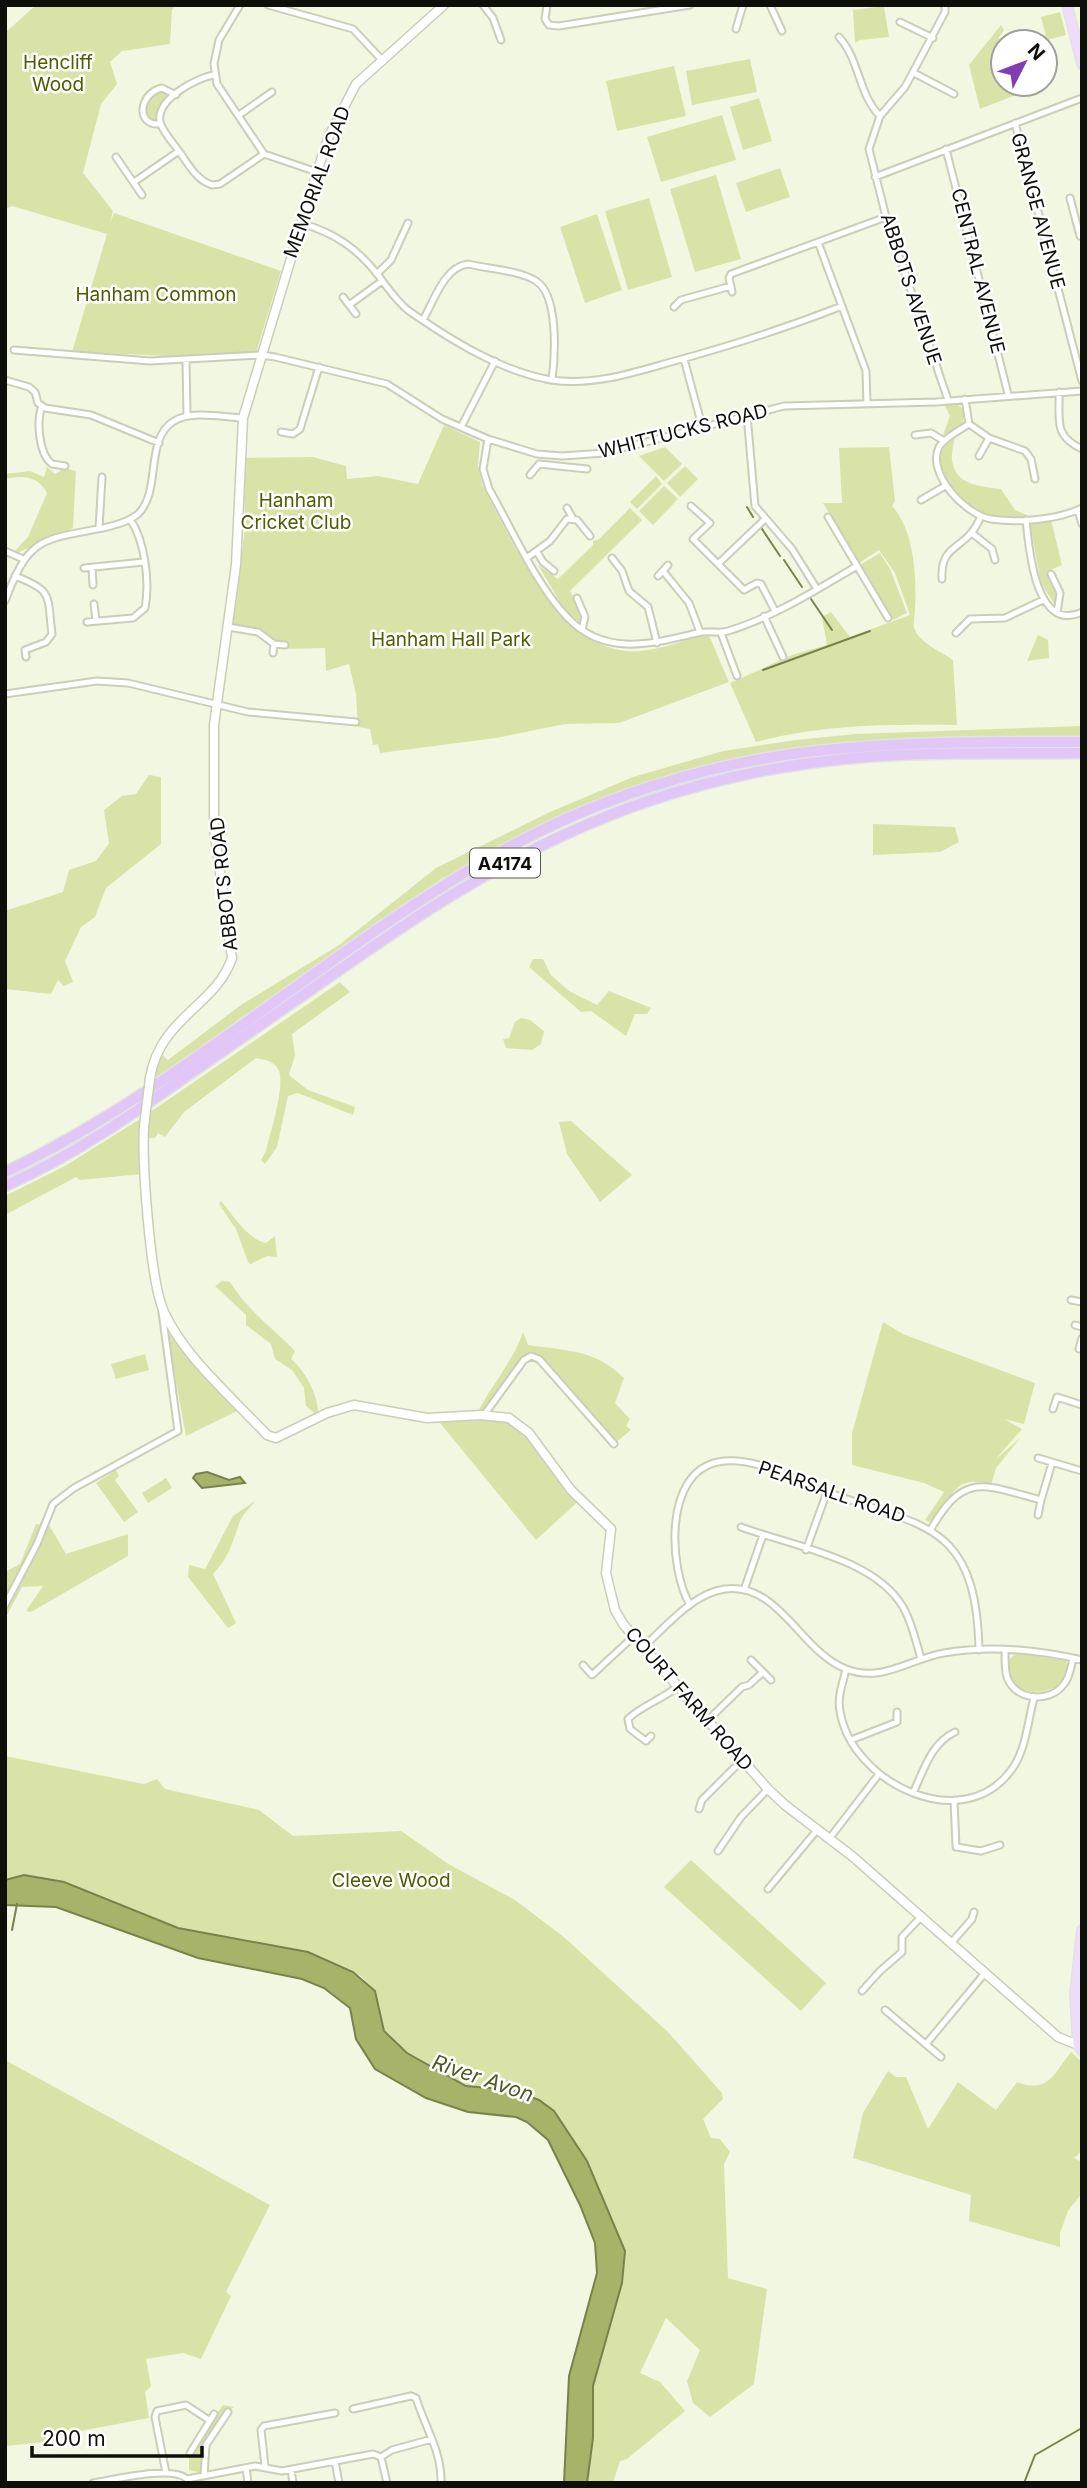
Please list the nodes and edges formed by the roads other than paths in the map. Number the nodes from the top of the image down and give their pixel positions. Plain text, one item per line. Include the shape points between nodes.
1 (240, 5) edge
2 (268, 5) edge
3 (443, 5) edge
4 (483, 5) edge
5 (547, 5) edge
6 (690, 5) edge
7 (770, 5) edge
8 (1067, 5) edge
9 (740, 6) edge
10 (946, 6) edge
11 (900, 22) dead end
12 (736, 29) dead end
13 (782, 31) dead end
14 (839, 37) dead end
15 (933, 38) junction
16 (501, 40) dead end
17 (382, 60) junction
18 (1082, 64) edge
19 (914, 73) junction
20 (214, 75) junction
21 (272, 92) dead end
22 (954, 94) dead end
23 (176, 95) junction
24 (1082, 98) edge
25 (239, 115) junction
26 (880, 116) junction
27 (1015, 123) junction
28 (160, 124) junction
29 (946, 149) junction
30 (179, 151) junction
31 (264, 154) junction
32 (116, 157) dead end
33 (317, 172) junction
34 (875, 177) junction
35 (134, 182) junction
36 (142, 195) dead end
37 (1070, 198) dead end
38 (1082, 214) edge
39 (1074, 215) junction
40 (886, 217) junction
41 (301, 223) junction
42 (408, 223) dead end
43 (1080, 236) dead end
44 (818, 242) junction
45 (377, 274) junction
46 (382, 281) junction
47 (343, 297) dead end
48 (349, 305) junction
49 (842, 306) junction
50 (674, 307) dead end
51 (356, 314) dead end
52 (423, 320) junction
53 (14, 350) dead end
54 (261, 355) junction
55 (684, 359) junction
56 (186, 360) junction
57 (495, 361) junction
58 (319, 367) junction
59 (5, 380) edge
60 (552, 380) junction
61 (1082, 381) edge
62 (1082, 391) edge
63 (1059, 392) junction
64 (1009, 394) junction
65 (965, 399) junction
66 (948, 400) junction
67 (867, 404) junction
68 (42, 406) junction
69 (747, 415) junction
70 (187, 416) junction
71 (243, 418) junction
72 (969, 424) junction
73 (702, 426) junction
74 (461, 427) junction
75 (281, 432) dead end
76 (915, 435) dead end
77 (989, 438) junction
78 (488, 439) junction
79 (944, 441) junction
80 (159, 443) junction
81 (1082, 449) edge
82 (562, 456) junction
83 (979, 456) dead end
84 (65, 466) dead end
85 (561, 468) junction
86 (587, 469) dead end
87 (530, 475) dead end
88 (102, 477) dead end
89 (1035, 479) dead end
90 (945, 486) junction
91 (921, 500) dead end
92 (691, 506) dead end
93 (567, 508) dead end
94 (1080, 509) edge
95 (981, 516) junction
96 (572, 517) junction
97 (828, 517) dead end
98 (130, 519) junction
99 (764, 520) junction
100 (1026, 520) junction
101 (1082, 524) edge
102 (99, 528) junction
103 (973, 534) junction
104 (590, 536) dead end
105 (5, 551) edge
106 (537, 552) junction
107 (528, 557) junction
108 (612, 558) dead end
109 (23, 559) junction
110 (995, 560) dead end
111 (144, 562) junction
112 (718, 564) junction
113 (668, 565) dead end
114 (857, 566) junction
115 (92, 568) junction
116 (84, 569) dead end
117 (554, 571) dead end
118 (1051, 574) dead end
119 (15, 576) junction
120 (942, 579) dead end
121 (93, 585) dead end
122 (817, 589) junction
123 (578, 598) dead end
124 (1043, 600) junction
125 (5, 601) edge
126 (94, 604) dead end
127 (775, 611) junction
128 (1082, 612) edge
129 (1057, 613) junction
130 (764, 616) junction
131 (888, 618) dead end
132 (1005, 618) junction
133 (96, 620) junction
134 (87, 622) dead end
135 (228, 627) junction
136 (1006, 627) dead end
137 (582, 630) junction
138 (700, 632) junction
139 (721, 633) junction
140 (956, 634) dead end
141 (657, 643) junction
142 (274, 644) junction
143 (285, 645) dead end
144 (273, 653) dead end
145 (26, 657) dead end
146 (783, 657) dead end
147 (737, 676) dead end
148 (5, 694) edge
149 (215, 704) junction
150 (356, 722) dead end
151 (1082, 742) edge
152 (1082, 753) edge
153 (5, 1172) edge
154 (5, 1186) edge
155 (1071, 1300) dead end
156 (1082, 1302) edge
157 (160, 1303) junction
158 (176, 1333) junction
159 (166, 1334) junction
160 (1082, 1338) edge
161 (1079, 1349) dead end
162 (1082, 1405) edge
163 (1053, 1409) dead end
164 (484, 1415) junction
165 (614, 1444) dead end
166 (1038, 1458) dead end
167 (1052, 1463) junction
168 (1082, 1471) edge
169 (827, 1492) junction
170 (1041, 1500) junction
171 (1038, 1515) dead end
172 (741, 1527) dead end
173 (931, 1530) junction
174 (763, 1535) junction
175 (806, 1550) junction
176 (744, 1591) junction
177 (5, 1605) edge
178 (690, 1605) junction
179 (634, 1636) junction
180 (643, 1647) junction
181 (979, 1650) junction
182 (1005, 1650) junction
183 (1073, 1658) junction
184 (922, 1659) junction
185 (751, 1660) dead end
186 (1082, 1660) edge
187 (583, 1665) dead end
188 (846, 1669) junction
189 (763, 1672) junction
190 (592, 1675) junction
191 (771, 1680) dead end
192 (598, 1682) dead end
193 (677, 1686) junction
194 (1034, 1698) junction
195 (897, 1712) dead end
196 (708, 1720) junction
197 (940, 1731) dead end
198 (955, 1732) dead end
199 (944, 1737) junction
200 (851, 1740) junction
201 (647, 1741) dead end
202 (742, 1760) junction
203 (878, 1774) junction
204 (768, 1789) junction
205 (913, 1793) junction
206 (954, 1800) junction
207 (699, 1810) dead end
208 (817, 1830) junction
209 (829, 1839) junction
210 (1000, 1845) dead end
211 (718, 1851) dead end
212 (768, 1889) dead end
213 (974, 1912) dead end
214 (921, 1917) junction
215 (1082, 1930) edge
216 (951, 1943) junction
217 (985, 1973) junction
218 (862, 1992) dead end
219 (885, 2010) dead end
220 (926, 2044) junction
221 (1080, 2048) edge
222 (941, 2057) dead end
223 (354, 2409) dead end
224 (228, 2412) dead end
225 (335, 2413) dead end
226 (214, 2414) dead end
227 (209, 2420) junction
228 (432, 2439) junction
229 (190, 2453) dead end
230 (381, 2457) junction
231 (335, 2461) junction
232 (265, 2466) junction
233 (246, 2468) junction
234 (291, 2470) junction
235 (166, 2473) junction
236 (202, 2479) edge
237 (187, 2481) edge
238 (93, 2483) edge
239 (248, 2483) edge
240 (293, 2483) edge
241 (339, 2483) edge
242 (387, 2483) edge
243 (441, 2483) edge

1 - 20 street via 219,40
2 - 17 street via 353,29
3 - 17 street, MEMORIAL ROAD
4 - 16 street
5 - 6 street via 549,25
7 - 13 street
8 - 18 main road
9 - 12 street
10 - 15 street
11 - 15 street
14 - 26 street via 852,56 865,95
15 - 19 street
17 - 33 street, MEMORIAL ROAD via 348,95
19 - 22 street
19 - 26 street
20 - 23 street via 201,77
20 - 25 street
21 - 25 street
23 - 28 street via 165,103
23 - 28 street via 162,88 145,99 146,119
24 - 27 street
25 - 31 street
26 - 34 street, ABBOTS AVENUE via 869,149
27 - 29 street
27 - 61 street, GRANGE AVENUE
28 - 30 street
29 - 34 street
29 - 64 street, CENTRAL AVENUE
30 - 31 street via 197,177 212,185
30 - 35 street
31 - 33 street
32 - 35 street
33 - 41 street, MEMORIAL ROAD
34 - 40 street, ABBOTS AVENUE
35 - 36 street
37 - 39 street
38 - 39 street
39 - 43 street
40 - 44 street
40 - 66 street, ABBOTS AVENUE
41 - 45 street via 339,237
41 - 54 street, MEMORIAL ROAD
42 - 45 street via 391,260
44 - 49 street
44 - 50 street via 732,274 731,289 679,296
45 - 46 street
46 - 48 street
46 - 52 street via 404,307
47 - 48 street
48 - 51 street
49 - 55 street via 746,343
49 - 67 street via 866,371
52 - 57 street
52 - 60 street via 450,271 458,265 534,280 547,293 553,326
53 - 56 street, WHITTUCKS ROAD
54 - 56 street, WHITTUCKS ROAD
54 - 58 street, WHITTUCKS ROAD
54 - 71 street, ABBOTS ROAD
55 - 60 street via 603,380
55 - 73 street
56 - 70 street
57 - 60 street
57 - 74 street
58 - 74 street, WHITTUCKS ROAD via 387,384
58 - 75 street via 300,429 293,435
59 - 68 street via 29,387
62 - 63 street, WHITTUCKS ROAD
63 - 64 street, WHITTUCKS ROAD
63 - 81 street via 1060,434
64 - 65 street, WHITTUCKS ROAD
65 - 66 street, WHITTUCKS ROAD
65 - 72 street
66 - 67 street, WHITTUCKS ROAD
67 - 69 street, WHITTUCKS ROAD via 784,406
68 - 80 street via 92,415
68 - 84 street via 43,453 56,470
69 - 73 street, WHITTUCKS ROAD
69 - 99 street via 755,506
70 - 71 street
70 - 80 street via 169,424
71 - 135 street, ABBOTS ROAD via 240,517
72 - 77 street
72 - 79 street
73 - 82 street, WHITTUCKS ROAD via 604,453
74 - 78 street, WHITTUCKS ROAD
76 - 79 street via 931,433
77 - 83 street
77 - 89 street via 1025,451
78 - 82 street, WHITTUCKS ROAD via 537,454
78 - 107 street via 485,478
79 - 90 street via 936,467
80 - 98 street via 148,497
82 - 85 street
85 - 86 street
85 - 87 street via 540,464
88 - 102 street
90 - 91 street
90 - 95 street
92 - 112 street via 709,523 694,539
93 - 96 street
94 - 100 street
94 - 101 street
95 - 100 street
95 - 103 street
96 - 104 street
96 - 106 street
97 - 114 street
98 - 102 street
98 - 111 street
99 - 112 street
99 - 122 street via 792,549
100 - 124 street
102 - 109 street via 52,537 34,546
103 - 110 street via 992,549
103 - 120 street via 945,554
105 - 109 street
106 - 107 street
106 - 117 street
107 - 137 street via 553,600
108 - 141 street via 629,591 648,607
109 - 119 street
111 - 115 street
111 - 133 street via 146,602 141,614
112 - 127 street via 744,590 761,584
113 - 138 street via 660,573 689,603
114 - 122 street
114 - 131 street
115 - 116 street
115 - 121 street
118 - 129 street via 1060,593
119 - 125 street
119 - 145 street via 46,593 52,634 46,642 25,650
122 - 127 street
123 - 137 street via 585,617
124 - 129 street
124 - 132 street
126 - 133 street
127 - 130 street
128 - 129 street
130 - 139 street
130 - 146 street
132 - 136 street
132 - 140 street via 970,619
133 - 134 street
135 - 142 street via 258,632
135 - 149 street, ABBOTS ROAD
137 - 141 street via 616,644
138 - 139 street
138 - 141 street
139 - 147 street
142 - 143 street
142 - 144 street
148 - 149 street via 97,681 128,683
149 - 150 street via 267,716
149 - 157 street, ABBOTS ROAD, bridge via 214,829 232,958 223,977 169,1032 156,1054 150,1078 144,1126
151 - 153 highway, A4174 via 915,744 804,752 704,772 598,806 542,830 460,876 139,1097
152 - 154 highway, A4174 via 912,755 806,763 706,783 617,811 543,843 471,882 136,1112
155 - 156 street
157 - 158 street, COURT FARM ROAD
157 - 159 street
158 - 159 street
158 - 164 street, COURT FARM ROAD via 272,1438 354,1405 427,1418
159 - 177 street via 178,1431 53,1504
160 - 161 street
162 - 163 street via 1057,1397
164 - 165 street via 531,1356 539,1359
164 - 179 street, COURT FARM ROAD via 509,1418 524,1427 571,1490 609,1526 609,1592 615,1610
166 - 167 street
167 - 168 street
167 - 170 street
169 - 173 street, PEARSALL ROAD
169 - 175 street
169 - 178 street, PEARSALL ROAD via 756,1465 732,1461 704,1468 684,1490 676,1525 677,1575
170 - 171 street
170 - 173 street via 974,1486 944,1505
172 - 174 street
173 - 181 street, PEARSALL ROAD via 955,1554 971,1580
174 - 175 street
174 - 176 street
175 - 184 street via 868,1572 887,1587 908,1617
176 - 178 street via 717,1591
176 - 188 street via 770,1603 831,1661
178 - 180 street
179 - 180 street, COURT FARM ROAD
179 - 190 street
180 - 193 street, COURT FARM ROAD
181 - 182 street
181 - 184 street
182 - 183 street
182 - 194 street via 1006,1675 1020,1692
183 - 186 street
183 - 194 street via 1066,1683 1051,1694
184 - 188 street via 886,1673
185 - 189 street
187 - 190 street
188 - 200 street via 839,1708
189 - 191 street
189 - 196 street
190 - 192 street
193 - 196 street, COURT FARM ROAD
193 - 201 street via 628,1720 629,1729
194 - 206 street via 1014,1766 993,1787
195 - 200 street via 897,1722
196 - 202 street, COURT FARM ROAD
197 - 199 street
198 - 199 street
199 - 205 street
200 - 203 street
202 - 204 street, COURT FARM ROAD
202 - 207 street via 702,1800
203 - 205 street
203 - 209 street
204 - 208 street, COURT FARM ROAD
204 - 211 street
205 - 206 street
206 - 210 street via 956,1847 993,1851
208 - 209 street, COURT FARM ROAD
208 - 212 street
209 - 214 street, COURT FARM ROAD
213 - 216 street via 975,1920
214 - 216 street, COURT FARM ROAD
214 - 218 street via 902,1937 902,1952
215 - 221 main road via 1075,1994
216 - 217 street, COURT FARM ROAD
217 - 220 street
217 - 221 street, COURT FARM ROAD via 1062,2040
219 - 220 street
220 - 222 street
223 - 228 street via 414,2396
224 - 236 street via 206,2445
225 - 232 street via 264,2426
226 - 227 street
227 - 229 street
227 - 235 street via 186,2405 157,2411
228 - 230 street
228 - 243 street via 440,2458
230 - 231 street via 373,2454
230 - 242 street
231 - 234 street
231 - 241 street
232 - 233 street
232 - 234 street
233 - 236 street
233 - 239 street
234 - 240 street
235 - 237 street via 179,2473
235 - 238 street
236 - 237 street

